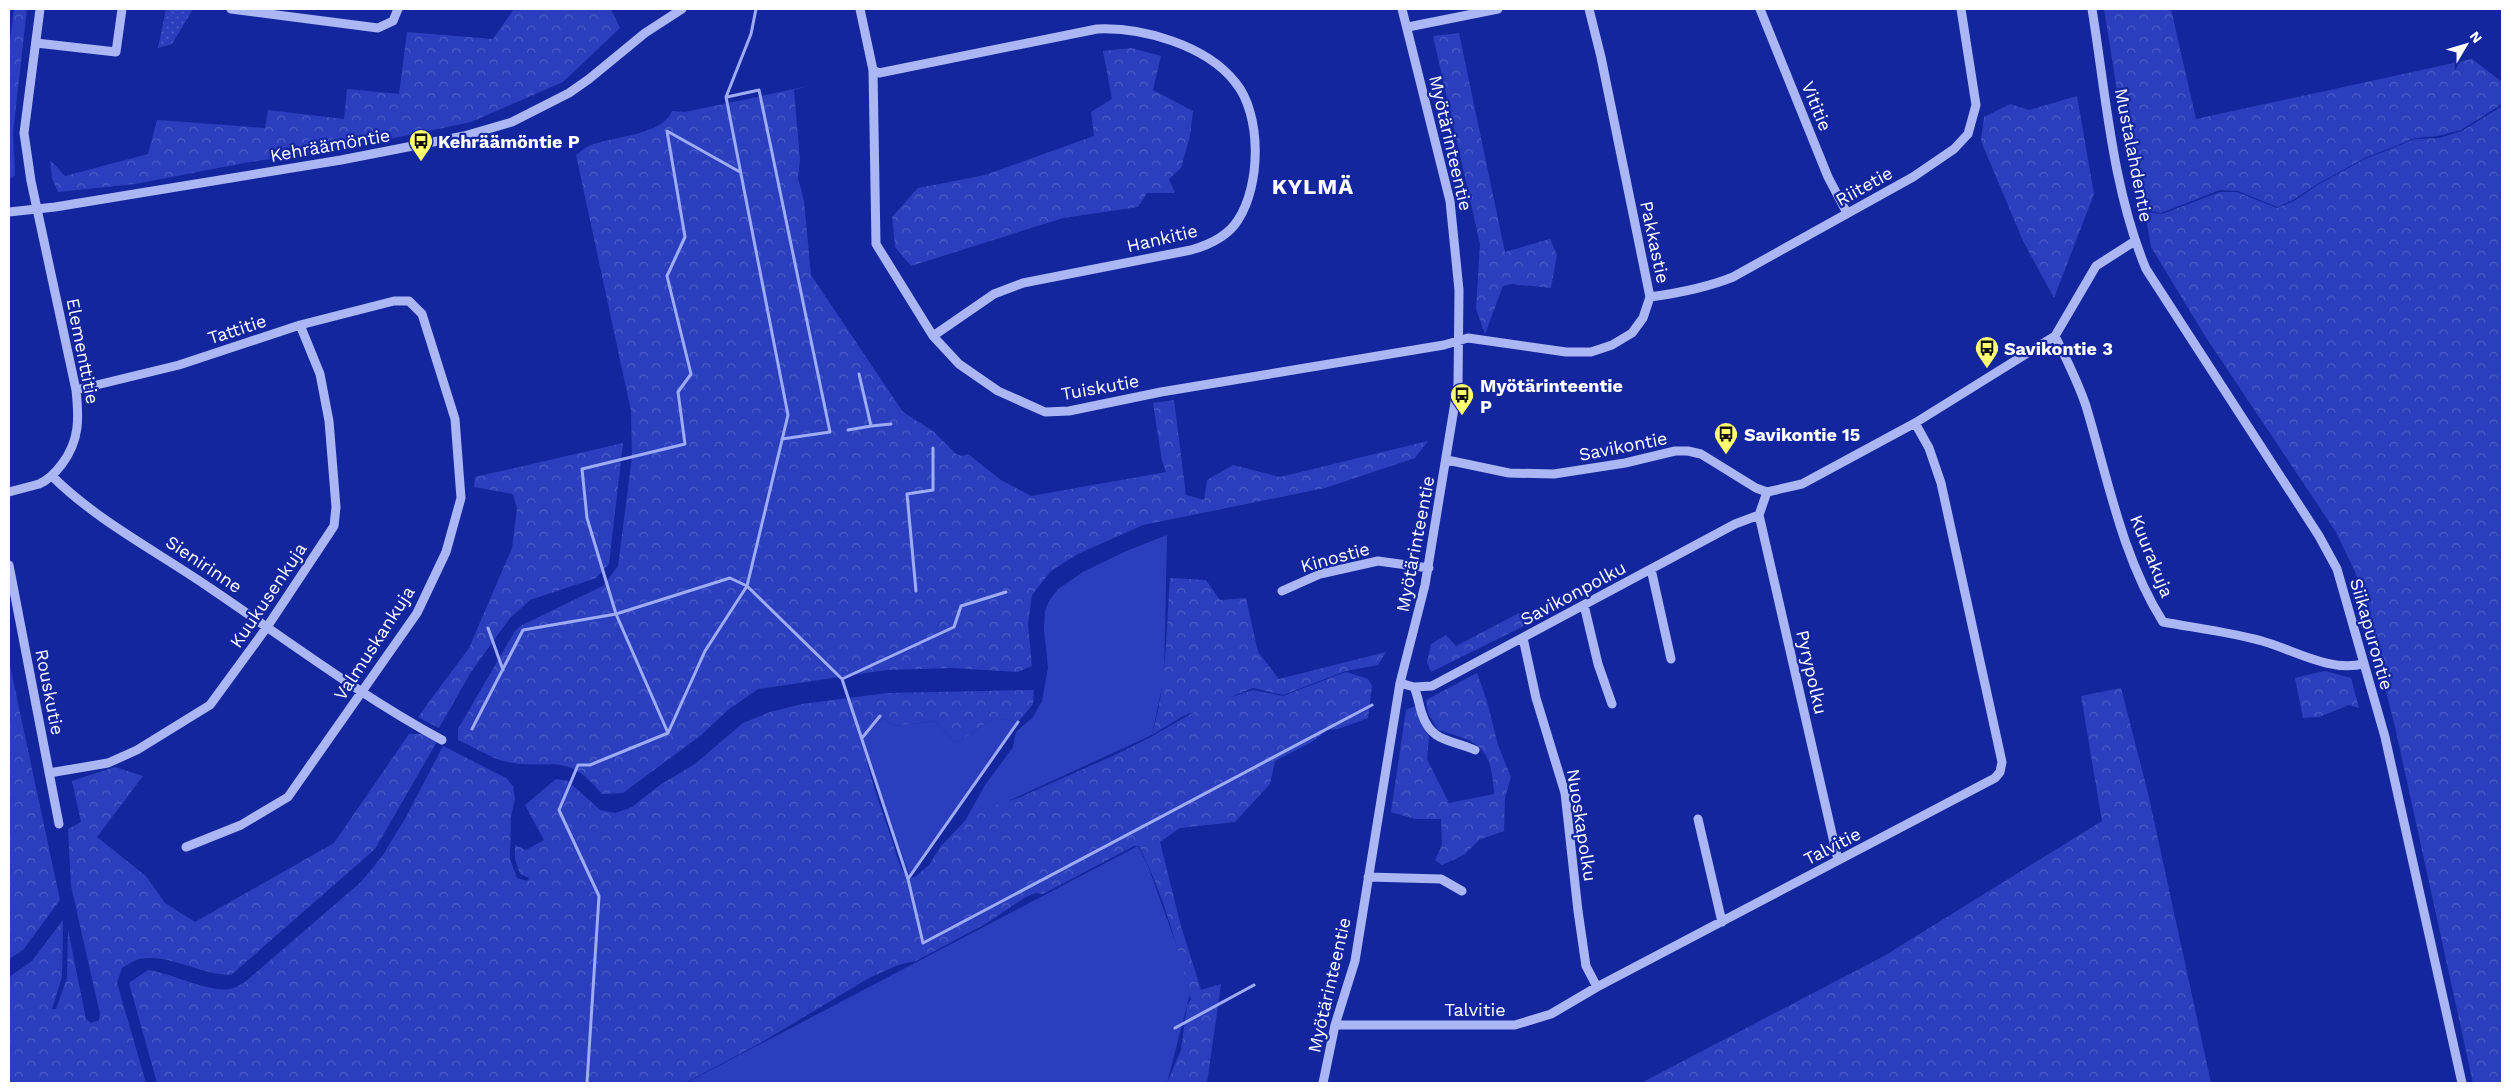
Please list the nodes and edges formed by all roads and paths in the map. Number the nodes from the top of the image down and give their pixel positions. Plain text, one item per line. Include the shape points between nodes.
1 (40, 9) edge
2 (122, 9) edge
3 (231, 9) edge
4 (398, 9) edge
5 (682, 9) edge
6 (860, 9) edge
7 (1402, 9) edge
8 (1498, 9) edge
9 (1589, 9) edge
10 (1760, 9) edge
11 (1961, 9) edge
12 (2092, 9) edge
13 (1408, 27) junction
14 (36, 43) junction
15 (872, 70) junction
16 (37, 210) junction
17 (9, 212) edge
18 (1847, 213) junction
19 (2135, 241) junction
20 (1650, 297) junction
21 (409, 301) joint
22 (300, 325) junction
23 (933, 336) junction
24 (2055, 336) junction
25 (1459, 342) junction
26 (76, 390) junction
27 (1915, 423) junction
28 (1447, 460) junction
29 (52, 476) junction
30 (9, 492) edge
31 (1767, 492) junction
32 (1759, 515) junction
33 (9, 565) edge
34 (1428, 568) junction
35 (1651, 568) junction
36 (1282, 591) dead end
37 (1584, 605) junction
38 (268, 627) junction
39 (1523, 638) junction
40 (1672, 659) dead end
41 (2362, 664) junction
42 (1400, 682) junction
43 (1414, 687) junction
44 (362, 693) junction
45 (1612, 704) dead end
46 (442, 740) dead end
47 (1475, 750) dead end
48 (49, 773) junction
49 (1698, 819) dead end
50 (59, 824) dead end
51 (186, 847) dead end
52 (1838, 860) junction
53 (1368, 877) junction
54 (1462, 891) dead end
55 (1722, 922) junction
56 (1597, 987) junction
57 (1335, 1025) junction
58 (1323, 1083) edge
59 (2462, 1083) edge

1 - 14 street, Elementtitie
2 - 14 street via 116,52
3 - 4 street via 378,28 393,21
5 - 16 street, Kehräämöntie via 645,33 582,84 512,122 464,136 341,160
6 - 15 street, Tuiskutie
7 - 13 street, Myötärinteentie
8 - 13 street
9 - 20 street, Pakkastie
10 - 18 street, Vititie via 1828,177
11 - 18 street, Riitetie via 1976,105 1968,134 1942,158
12 - 19 street, Mustalahdentie via 2118,172
13 - 25 street, Myötärinteentie via 1450,201 1460,290
14 - 16 street, Elementtitie via 24,133
15 - 23 street, Tuiskutie via 876,244
15 - 23 street, Hankitie via 879,73 1120,28 1160,37 1203,56 1236,82 1250,111 1256,140 1252,185 1238,220 1224,235 1206,246 1191,250 1023,282 994,294
16 - 17 street, Kehräämöntie
16 - 26 street, Elementtitie
18 - 20 street, Riitetie via 1726,280 1687,292
19 - 24 street, Mustalahdentie via 2096,266
19 - 41 street, Siikapurontie via 2146,268 2175,316 2319,536 2337,569
20 - 25 street, Pakkastie via 1643,318 1632,333 1591,352 1566,352 1468,338
21 - 22 street, Tattitie
21 - 44 street, Valmuskankuja via 422,314 456,420 462,498 446,552 418,613
22 - 26 street, Tattitie via 178,365
22 - 38 street, Kuukusenkuja via 320,374 329,421 336,507 334,526
23 - 25 street, Tuiskutie via 959,364 998,391 1045,412 1069,411 1161,392
24 - 27 street
24 - 41 street, Kuurakuja via 2085,404 2134,564 2163,622 2262,641 2349,668
25 - 28 street, Myötärinteentie via 1458,384
26 - 29 street, Elementtitie via 77,437 71,452
27 - 31 street via 1802,484
27 - 52 street, Talvitie via 1937,466 2002,762 1995,778
28 - 31 street, Savikontie via 1509,473 1554,474 1688,451 1701,454
28 - 34 street, Myötärinteentie
29 - 30 street, Elementtitie via 40,484
29 - 38 street, Sienirinne via 89,508
31 - 32 street
32 - 35 street, Savikonpolku
32 - 52 street, Pyrypolku
33 - 48 street, Rouskutie
34 - 36 street, Kinostie via 1378,561 1320,574
34 - 42 street, Myötärinteentie
35 - 37 street, Savikonpolku
35 - 40 street
37 - 39 street, Savikonpolku
37 - 45 street via 1598,664
38 - 44 street, Sienirinne
38 - 48 street, Kuukusenkuja via 210,705 137,750 108,763
39 - 43 street, Savikonpolku via 1432,686
39 - 56 street, Nuoskapolku via 1536,698 1565,793 1586,966
41 - 59 street, Siikapurontie via 2385,737
42 - 43 street, Savikonpolku
42 - 53 street, Myötärinteentie
43 - 47 street via 1428,728 1434,736
44 - 46 street, Sienirinne
44 - 51 street, Valmuskankuja via 288,797 240,825
48 - 50 street, Rouskutie
49 - 55 street
52 - 55 street, Talvitie
53 - 54 street via 1441,879
53 - 57 street, Myötärinteentie via 1355,961
55 - 56 street, Talvitie
56 - 57 street, Talvitie via 1551,1014 1515,1025
57 - 58 street, Myötärinteentie

